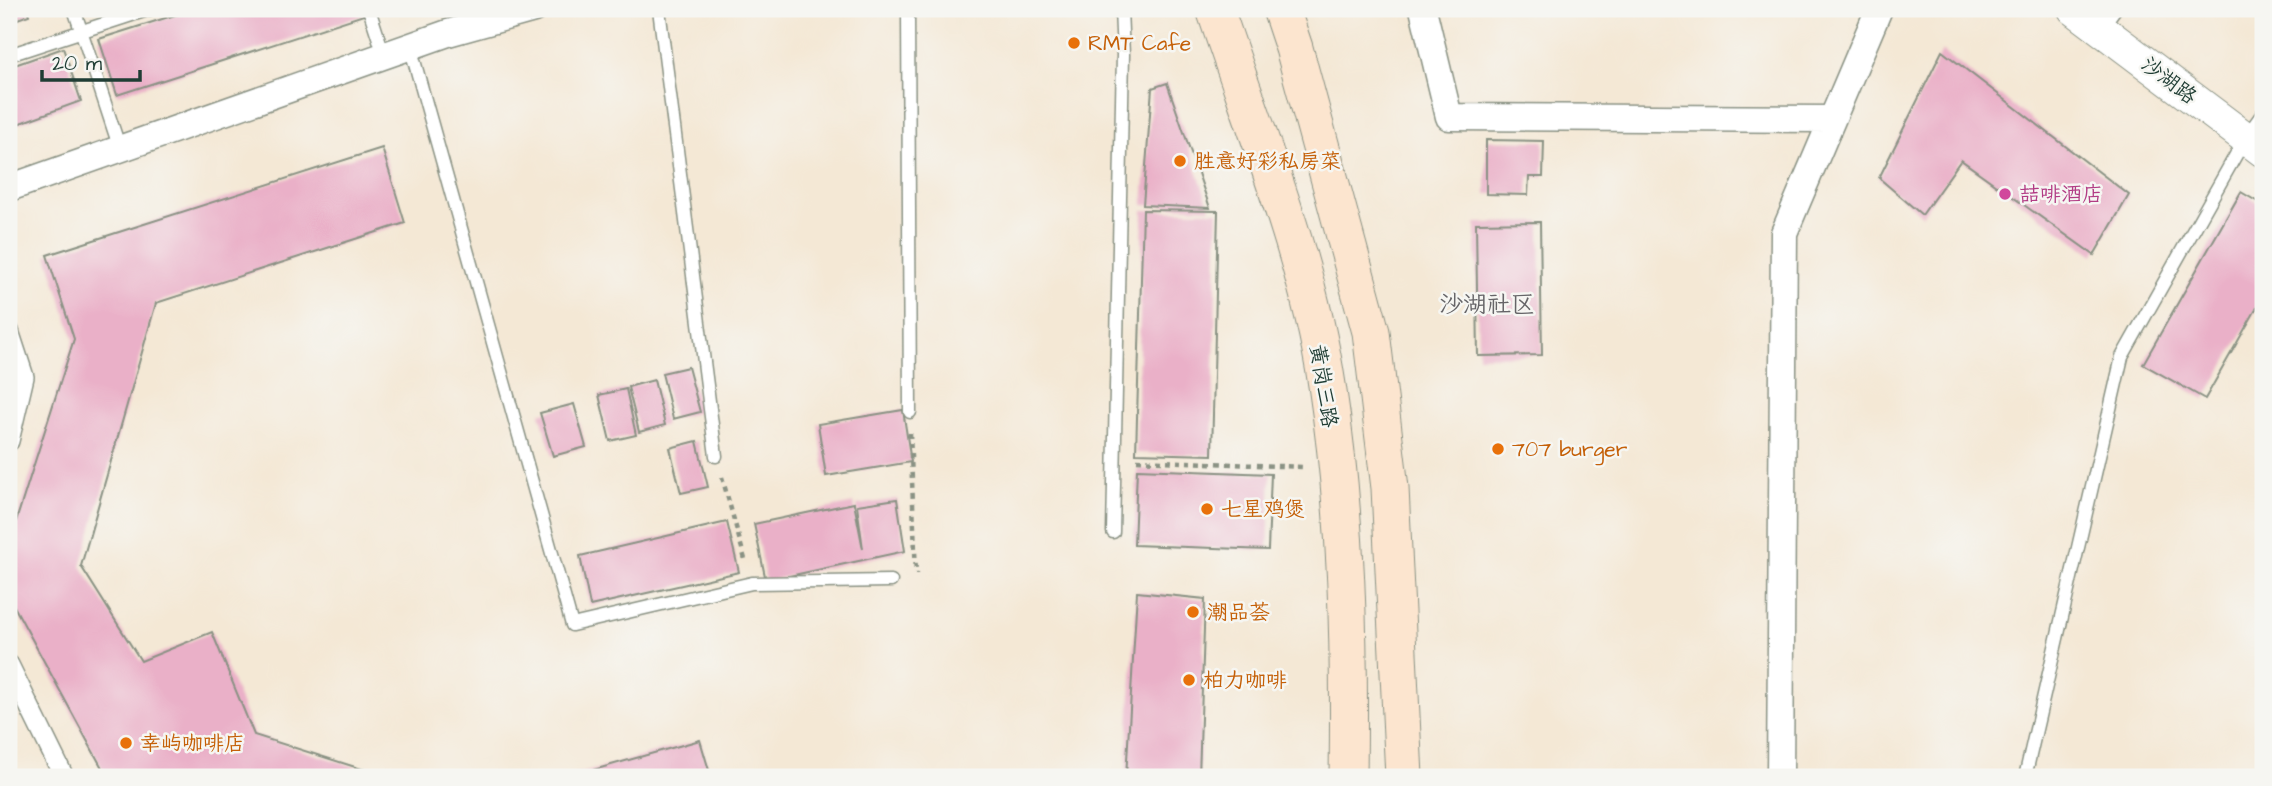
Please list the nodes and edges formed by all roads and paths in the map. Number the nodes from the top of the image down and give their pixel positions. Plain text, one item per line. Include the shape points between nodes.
1 (74, 9) edge
2 (150, 9) edge
3 (369, 9) edge
4 (534, 9) edge
5 (659, 9) edge
6 (908, 9) edge
7 (1121, 9) edge
8 (1215, 9) edge
9 (1281, 9) edge
10 (1423, 9) edge
11 (1879, 9) edge
12 (2074, 9) edge
13 (2108, 18) edge
14 (81, 31) junction
15 (410, 46) junction
16 (9, 55) edge
17 (384, 55) junction
18 (1832, 119) junction
19 (2257, 134) edge
20 (120, 149) junction
21 (9, 188) edge
22 (9, 331) edge
23 (910, 412) joint
24 (9, 441) edge
25 (716, 456) joint
26 (1115, 458) junction
27 (1336, 469) junction
28 (1113, 532) dead end
29 (916, 573) dead end
30 (891, 581) dead end
31 (752, 583) junction
32 (9, 665) edge
33 (64, 777) edge
34 (1348, 777) edge
35 (1404, 777) edge
36 (1780, 777) edge
37 (2025, 777) edge

1 - 14 lane
2 - 14 lane
3 - 17 lane
4 - 15 street
5 - 25 lane
6 - 23 lane
7 - 26 lane
8 - 27 main road, 黄岗三路 via 1301,267 1327,384
9 - 35 main road via 1371,332 1390,488
10 - 18 street via 1450,117
11 - 18 street
12 - 13 street, 沙湖路
13 - 19 street, 沙湖路
14 - 16 lane
14 - 20 lane
15 - 17 street
15 - 31 lane via 572,625
17 - 20 street
18 - 36 street via 1784,233
19 - 37 lane via 2122,357
20 - 21 street
22 - 24 street via 24,377
23 - 29 path
25 - 31 path
26 - 27 path
26 - 28 lane
27 - 34 main road, 黄岗三路 via 1344,553
30 - 31 lane
32 - 33 street

